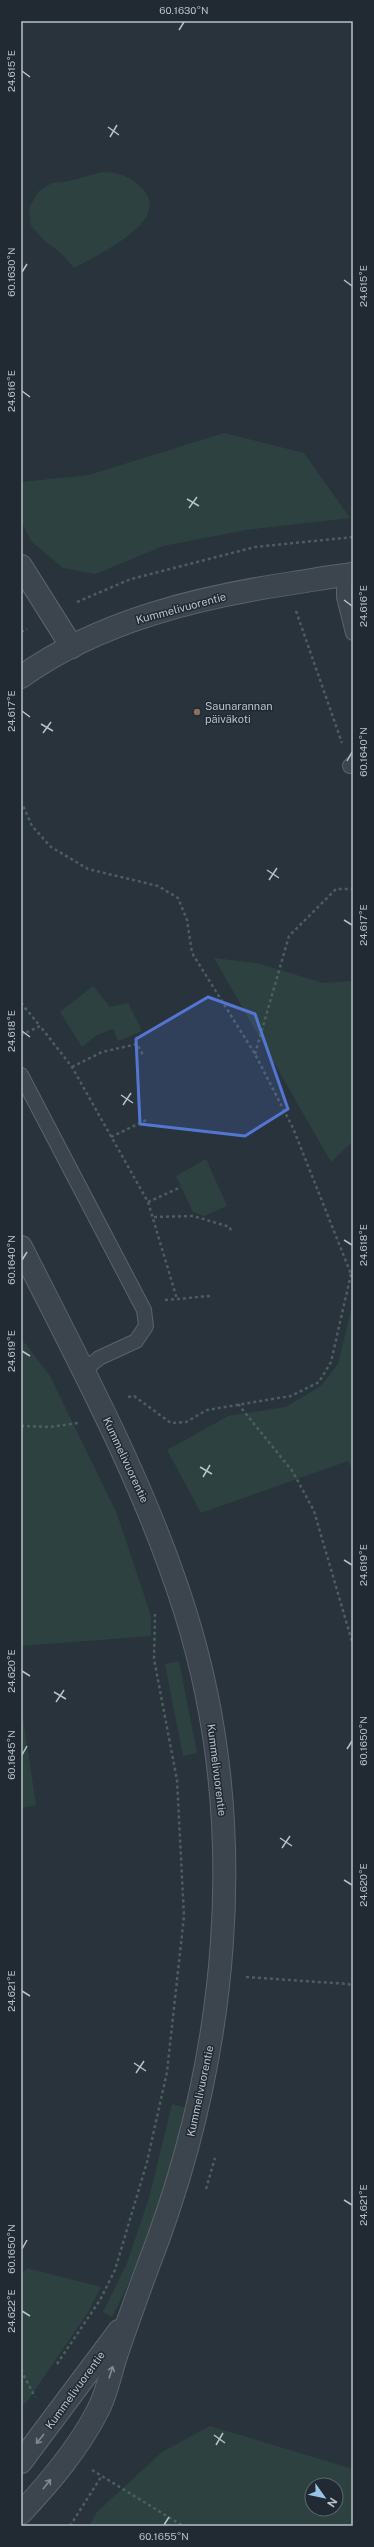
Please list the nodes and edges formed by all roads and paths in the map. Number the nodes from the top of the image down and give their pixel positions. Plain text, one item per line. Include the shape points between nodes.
1 (353, 537) edge
2 (21, 566) edge
3 (348, 574) edge
4 (293, 603) dead end
5 (50, 614) junction
6 (353, 633) edge
7 (72, 647) junction
8 (21, 677) edge
9 (351, 764) edge
10 (21, 801) edge
11 (353, 889) edge
12 (21, 1003) edge
13 (40, 1026) junction
14 (21, 1035) edge
15 (255, 1054) junction
16 (144, 1057) dead end
17 (72, 1067) junction
18 (21, 1075) edge
19 (146, 1120) dead end
20 (111, 1137) junction
21 (181, 1187) dead end
22 (148, 1202) junction
23 (154, 1217) junction
24 (231, 1233) dead end
25 (21, 1247) edge
26 (352, 1275) edge
27 (210, 1296) dead end
28 (177, 1299) junction
29 (162, 1301) dead end
30 (84, 1371) junction
31 (121, 1400) dead end
32 (237, 1403) junction
33 (78, 1422) dead end
34 (21, 1426) edge
35 (152, 1607) dead end
36 (353, 1645) edge
37 (243, 1977) dead end
38 (353, 1986) edge
39 (129, 2317) junction
40 (55, 2366) dead end
41 (21, 2370) edge
42 (39, 2391) dead end
43 (35, 2397) junction
44 (30, 2404) dead end
45 (21, 2462) edge
46 (87, 2467) dead end
47 (101, 2477) junction
48 (21, 2513) edge
49 (70, 2526) edge
50 (183, 2526) edge

1 - 5 path via 254,547 131,579
2 - 5 street
3 - 6 lane via 344,597
3 - 7 street, Kummelivuorentie via 258,588 188,604 117,626
4 - 9 path
5 - 7 street
7 - 8 street, Kummelivuorentie
10 - 15 path via 32,826 51,847 88,869 158,886 178,898 187,920 192,953
11 - 15 path via 336,888 289,936
12 - 13 path
13 - 14 path
13 - 17 path
15 - 26 path via 292,1128
16 - 17 path via 137,1044 102,1052
17 - 20 path
18 - 30 lane via 144,1310 146,1326 136,1341 99,1358
19 - 20 path
20 - 22 path
21 - 22 path
22 - 23 path
23 - 24 path via 193,1216 230,1227
23 - 28 path
25 - 30 street, Kummelivuorentie
26 - 32 path via 331,1362 319,1382 291,1396
27 - 28 path
28 - 29 path
30 - 39 street, Kummelivuorentie via 145,1499 186,1613 208,1703 223,1809 226,1905 216,2007 193,2128 169,2215
31 - 32 path via 134,1396 171,1423 186,1422 208,1410
32 - 36 path via 293,1472 314,1511
33 - 34 path via 50,1427
35 - 40 path via 156,1631 154,1659 177,1780 184,1916 167,2072 147,2162 115,2270 100,2300
37 - 38 path
39 -> 45 street, Kummelivuorentie
48 -> 39 street, Kummelivuorentie via 70,2455 99,2409
41 - 43 path
42 - 43 path
43 - 44 path
46 - 47 path
47 - 49 path
47 - 50 path

